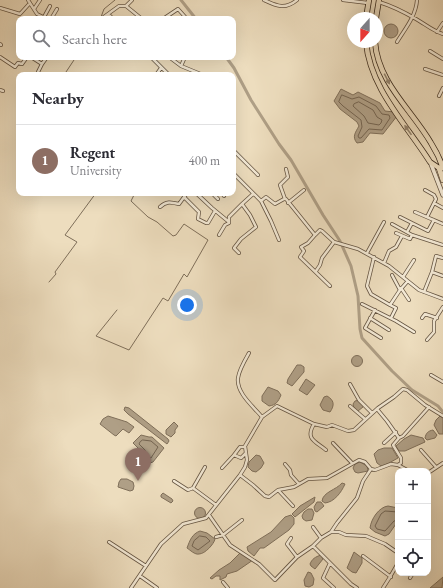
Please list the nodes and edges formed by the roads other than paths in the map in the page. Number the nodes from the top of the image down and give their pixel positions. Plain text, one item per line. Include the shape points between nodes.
1 (40, 0) edge
2 (132, 0) edge
3 (264, 0) edge
4 (297, 0) edge
5 (343, 0) edge
6 (417, 0) edge
7 (29, 1) edge
8 (368, 1) edge
9 (379, 1) edge
10 (50, 6) dead end
11 (126, 6) junction
12 (0, 8) edge
13 (57, 9) dead end
14 (34, 10) junction
15 (367, 12) edge
16 (377, 12) edge
17 (108, 14) joint
18 (41, 16) edge
19 (46, 16) edge
20 (53, 16) edge
21 (105, 16) edge
22 (138, 16) edge
23 (168, 16) edge
24 (184, 16) edge
25 (413, 17) junction
26 (443, 23) edge
27 (437, 32) junction
28 (443, 34) edge
29 (397, 42) dead end
30 (367, 48) edge
31 (376, 48) edge
32 (430, 51) dead end
33 (0, 57) edge
34 (443, 59) edge
35 (25, 60) edge
36 (36, 60) edge
37 (44, 60) edge
38 (154, 60) edge
39 (173, 60) edge
40 (184, 60) edge
41 (42, 64) junction
42 (181, 66) junction
43 (160, 68) junction
44 (425, 69) dead end
45 (38, 72) dead end
46 (158, 72) edge
47 (165, 72) edge
48 (196, 72) edge
49 (443, 75) edge
50 (443, 88) edge
51 (439, 96) dead end
52 (236, 153) edge
53 (438, 156) junction
54 (430, 162) junction
55 (443, 162) edge
56 (441, 168) edge
57 (286, 169) dead end
58 (258, 175) dead end
59 (236, 176) edge
60 (443, 180) edge
61 (304, 190) dead end
62 (425, 190) dead end
63 (253, 194) junction
64 (443, 195) edge
65 (199, 196) edge
66 (215, 196) edge
67 (184, 197) joint
68 (218, 199) dead end
69 (285, 199) junction
70 (261, 201) junction
71 (288, 203) junction
72 (434, 203) junction
73 (242, 204) junction
74 (160, 207) dead end
75 (443, 208) edge
76 (215, 211) junction
77 (415, 212) dead end
78 (400, 217) dead end
79 (426, 217) junction
80 (434, 220) junction
81 (229, 222) junction
82 (384, 222) dead end
83 (412, 223) junction
84 (392, 224) dead end
85 (443, 224) edge
86 (407, 232) junction
87 (396, 233) dead end
88 (315, 234) junction
89 (219, 235) dead end
90 (412, 235) junction
91 (402, 236) junction
92 (279, 240) dead end
93 (336, 242) junction
94 (443, 245) edge
95 (239, 253) dead end
96 (367, 253) junction
97 (374, 257) junction
98 (443, 258) edge
99 (414, 260) dead end
100 (384, 263) junction
101 (315, 272) junction
102 (432, 272) junction
103 (392, 275) dead end
104 (443, 276) edge
105 (403, 277) junction
106 (407, 282) junction
107 (330, 286) dead end
108 (401, 289) junction
109 (424, 292) junction
110 (443, 299) edge
111 (409, 300) dead end
112 (362, 304) dead end
113 (390, 305) junction
114 (443, 306) edge
115 (375, 310) junction
116 (370, 318) junction
117 (391, 318) junction
118 (422, 318) dead end
119 (437, 318) junction
120 (389, 330) dead end
121 (414, 332) dead end
122 (381, 338) dead end
123 (427, 340) dead end
124 (249, 353) dead end
125 (431, 375) dead end
126 (443, 382) edge
127 (350, 384) dead end
128 (350, 406) dead end
129 (429, 407) junction
130 (376, 409) junction
131 (372, 413) junction
132 (443, 416) edge
133 (262, 417) junction
134 (365, 419) junction
135 (314, 424) junction
136 (396, 432) junction
137 (400, 438) junction
138 (333, 442) dead end
139 (384, 443) dead end
140 (244, 447) junction
141 (326, 450) dead end
142 (421, 450) dead end
143 (246, 453) junction
144 (233, 456) junction
145 (352, 463) junction
146 (443, 463) edge
147 (285, 464) dead end
148 (398, 464) junction
149 (205, 467) dead end
150 (436, 467) junction
151 (222, 468) dead end
152 (404, 468) edge
153 (371, 469) junction
154 (431, 471) edge
155 (240, 475) junction
156 (174, 481) dead end
157 (299, 484) junction
158 (193, 488) junction
159 (278, 490) junction
160 (216, 505) junction
161 (293, 506) dead end
162 (209, 515) junction
163 (242, 520) dead end
164 (313, 526) dead end
165 (331, 532) junction
166 (223, 535) junction
167 (216, 537) dead end
168 (291, 538) dead end
169 (321, 538) junction
170 (109, 542) dead end
171 (313, 546) junction
172 (395, 551) edge
173 (363, 556) dead end
174 (297, 557) junction
175 (330, 563) junction
176 (146, 566) junction
177 (395, 569) edge
178 (140, 576) junction
179 (391, 577) junction
180 (223, 582) dead end
181 (131, 588) edge
182 (157, 588) edge
183 (228, 588) edge
184 (334, 588) edge
185 (357, 588) edge
186 (382, 588) edge

1 - 14 street
2 - 11 street
3 - 4 street via 285,7
5 - 8 street
6 - 25 street
7 - 12 street via 20,14
7 - 14 street
8 - 15 highway
9 - 16 highway
9 - 25 street
10 - 19 street
11 - 17 street via 119,6
11 - 22 street
13 - 20 street
14 - 18 street
17 - 21 street
23 - 24 street via 178,9
25 - 27 street
25 - 29 street
26 - 27 street
27 - 28 street
54 -> 30 highway via 376,81
31 -> 53 highway via 379,63 399,100 428,137
32 - 34 street
33 - 35 street via 15,67
36 - 41 street
37 - 41 street
38 - 43 street
39 - 42 street
40 - 42 street
41 - 45 street
42 - 48 street
43 - 46 street
43 - 47 street
44 - 49 street
50 - 51 street
52 - 58 street
53 - 55 street
53 - 56 highway
54 - 56 highway
54 - 64 street
56 - 60 highway
57 - 69 street via 288,177 280,185
59 - 63 street
61 - 71 street
62 - 72 street via 436,197
63 - 70 street
63 - 73 street
65 - 76 street
66 - 68 street
67 - 74 street via 179,204 172,201
67 - 76 street via 200,212 198,220 206,224
69 - 70 street via 275,204 266,197
69 - 71 street
70 - 92 street
71 - 88 street
72 - 75 street
72 - 79 street
73 - 81 street via 229,217
73 - 95 street via 256,227 241,238 234,248
76 - 81 street
77 - 79 street
78 - 83 street
79 - 80 street
80 - 83 street via 428,231
80 - 85 street
81 - 89 street via 224,225
82 - 96 street
83 - 86 street
84 - 86 street
86 - 90 street
87 - 91 street
88 - 93 street via 321,230
88 - 101 street via 302,247 304,251 300,256
90 - 91 street via 410,239
90 - 94 street
91 - 100 street via 396,247 389,251
93 - 96 street
93 - 101 street via 322,258
96 - 97 street
97 - 100 street
97 - 113 street via 367,286 371,294
98 - 102 street via 436,256
99 - 105 street
100 - 105 street
101 - 107 street
102 - 104 street
102 - 109 street
103 - 108 street
105 - 106 street
106 - 108 street
106 - 109 street
108 - 111 street
108 - 113 street
109 - 110 street
112 - 115 street
113 - 117 street via 396,308
114 - 119 street
115 - 116 street
115 - 117 street
116 - 120 street
116 - 122 street via 366,328
117 - 121 street
118 - 119 street via 425,314
119 - 123 street via 434,321 434,332
124 - 133 street via 239,374 239,386
125 - 126 street
127 - 131 street via 359,400
128 - 134 street
129 - 130 street via 403,389
129 - 132 street
129 - 137 street
130 - 131 street
130 - 136 street
131 - 134 street
133 - 135 street via 277,406
133 - 140 street
134 - 135 street via 354,430 348,431 332,425 327,427
135 - 141 street via 310,436
136 - 137 street
136 - 139 street
137 - 148 street via 393,445 401,458
138 - 145 street
140 - 143 street
140 - 144 street via 240,446
142 - 150 street
143 - 144 street via 242,458
143 - 155 street via 246,463
144 - 151 street
145 - 153 street via 359,460 366,462
145 - 157 street via 327,478 308,479
146 - 150 street
147 - 157 street
148 - 152 street
148 - 153 street
149 - 158 street
150 - 154 street
153 - 165 street via 357,498
155 - 159 street via 267,497
155 - 160 street
156 - 158 street via 188,490
157 - 159 street
158 - 160 street
159 - 161 street
160 - 162 street
162 - 166 street
162 - 176 street via 177,528 161,544
163 - 166 street
164 - 169 street
165 - 169 street
165 - 172 street via 366,536
166 - 167 street
166 - 174 street via 230,545 259,564 275,580
168 - 174 street via 287,543
169 - 171 street
170 - 176 street
171 - 174 street
171 - 175 street
173 - 179 street
175 - 184 street via 323,578
175 - 185 street
176 - 178 street
177 - 179 street
178 - 181 street
178 - 182 street
179 - 186 street
180 - 183 street

